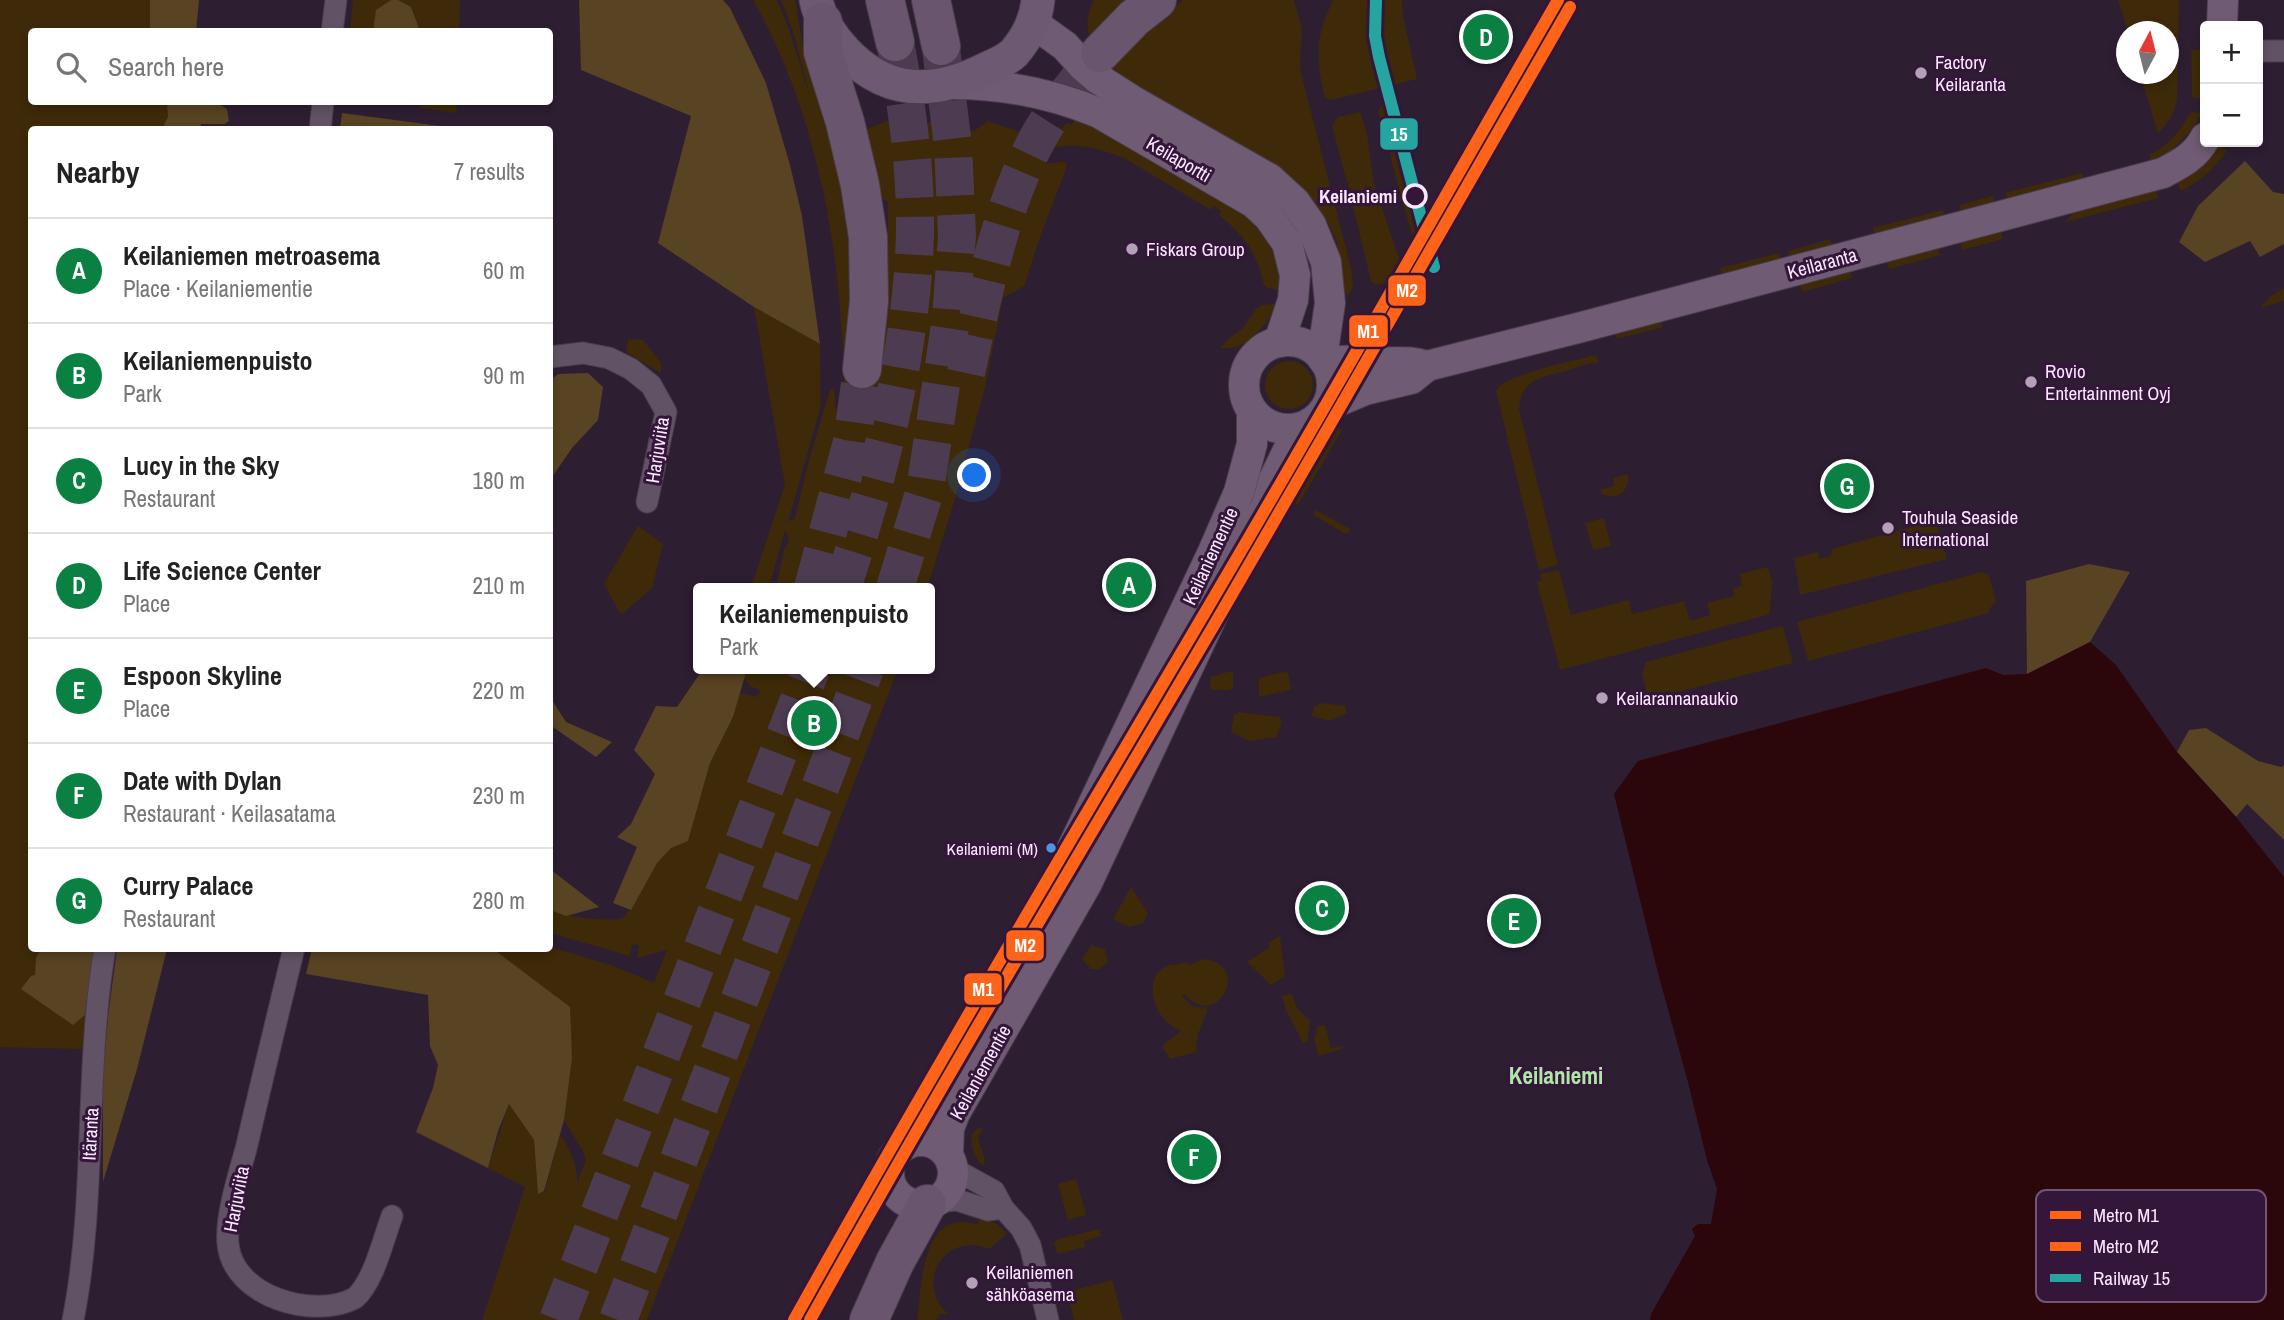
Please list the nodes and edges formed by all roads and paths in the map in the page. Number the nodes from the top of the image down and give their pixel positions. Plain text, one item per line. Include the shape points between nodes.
1 (336, 0) edge
2 (885, 0) edge
3 (931, 0) edge
4 (1157, 0) edge
5 (2223, 0) edge
6 (1041, 8) edge
7 (820, 11) edge
8 (2222, 21) edge
9 (332, 28) edge
10 (895, 42) tunnel mouth
11 (941, 46) tunnel mouth
12 (2263, 51) edge
13 (2284, 51) edge
14 (1100, 53) tunnel mouth
15 (953, 84) junction
16 (323, 105) edge
17 (320, 126) edge
18 (2200, 147) edge
19 (1279, 342) junction
20 (553, 357) edge
21 (1323, 360) junction
22 (1427, 366) junction
23 (862, 369) tunnel mouth
24 (1327, 406) junction
25 (1252, 411) junction
26 (1299, 428) junction
27 (648, 502) dead end
28 (104, 952) edge
29 (293, 952) edge
30 (911, 1142) junction
31 (951, 1161) junction
32 (932, 1203) junction
33 (1003, 1208) junction
34 (392, 1216) dead end
35 (73, 1320) edge
36 (869, 1320) edge
37 (1048, 1320) edge

1 - 9 street
2 - 10 highway
3 - 11 highway
4 - 14 highway
5 - 8 street
6 - 15 main road via 1013,54
6 - 21 street, Keilaportti via 1065,46 1097,78 1270,178 1295,202 1311,225 1326,262 1330,303
7 - 15 main road via 831,34 865,70 907,86
7 - 23 highway via 823,52 845,122 869,237
12 - 13 street
15 - 19 street, Keilaportti via 1018,88 1074,102 1262,208 1287,243 1295,275 1293,300
16 - 17 street
18 - 22 street, Keilaranta via 2163,173
19 - 21 street via 1305,345
19 - 25 street via 1257,354 1245,376
20 - 27 street, Harjuviita via 583,353 610,358 651,386 666,412
21 - 22 street, Keilaranta via 1408,360
21 - 24 street via 1332,383
22 - 24 street, Keilaranta via 1411,379 1365,390
24 - 26 street via 1320,416
25 - 26 street via 1273,427
25 - 30 street, Keilaniementie via 1252,444 1239,492 1213,552 1061,872
26 - 31 street, Keilaniementie via 1087,883 955,1113 949,1128
28 - 35 street, Itäranta via 94,1040 85,1241
29 - 34 street, Harjuviita via 236,1189 230,1255 247,1284 272,1303 290,1310 322,1312 341,1307 360,1294
30 - 31 street via 938,1145
30 - 32 street via 895,1153 889,1180 899,1197 917,1205
31 - 32 street via 950,1189
31 - 33 street via 994,1191
32 - 33 street via 957,1200 988,1210
32 - 36 highway via 895,1262
33 - 37 street via 1030,1245

